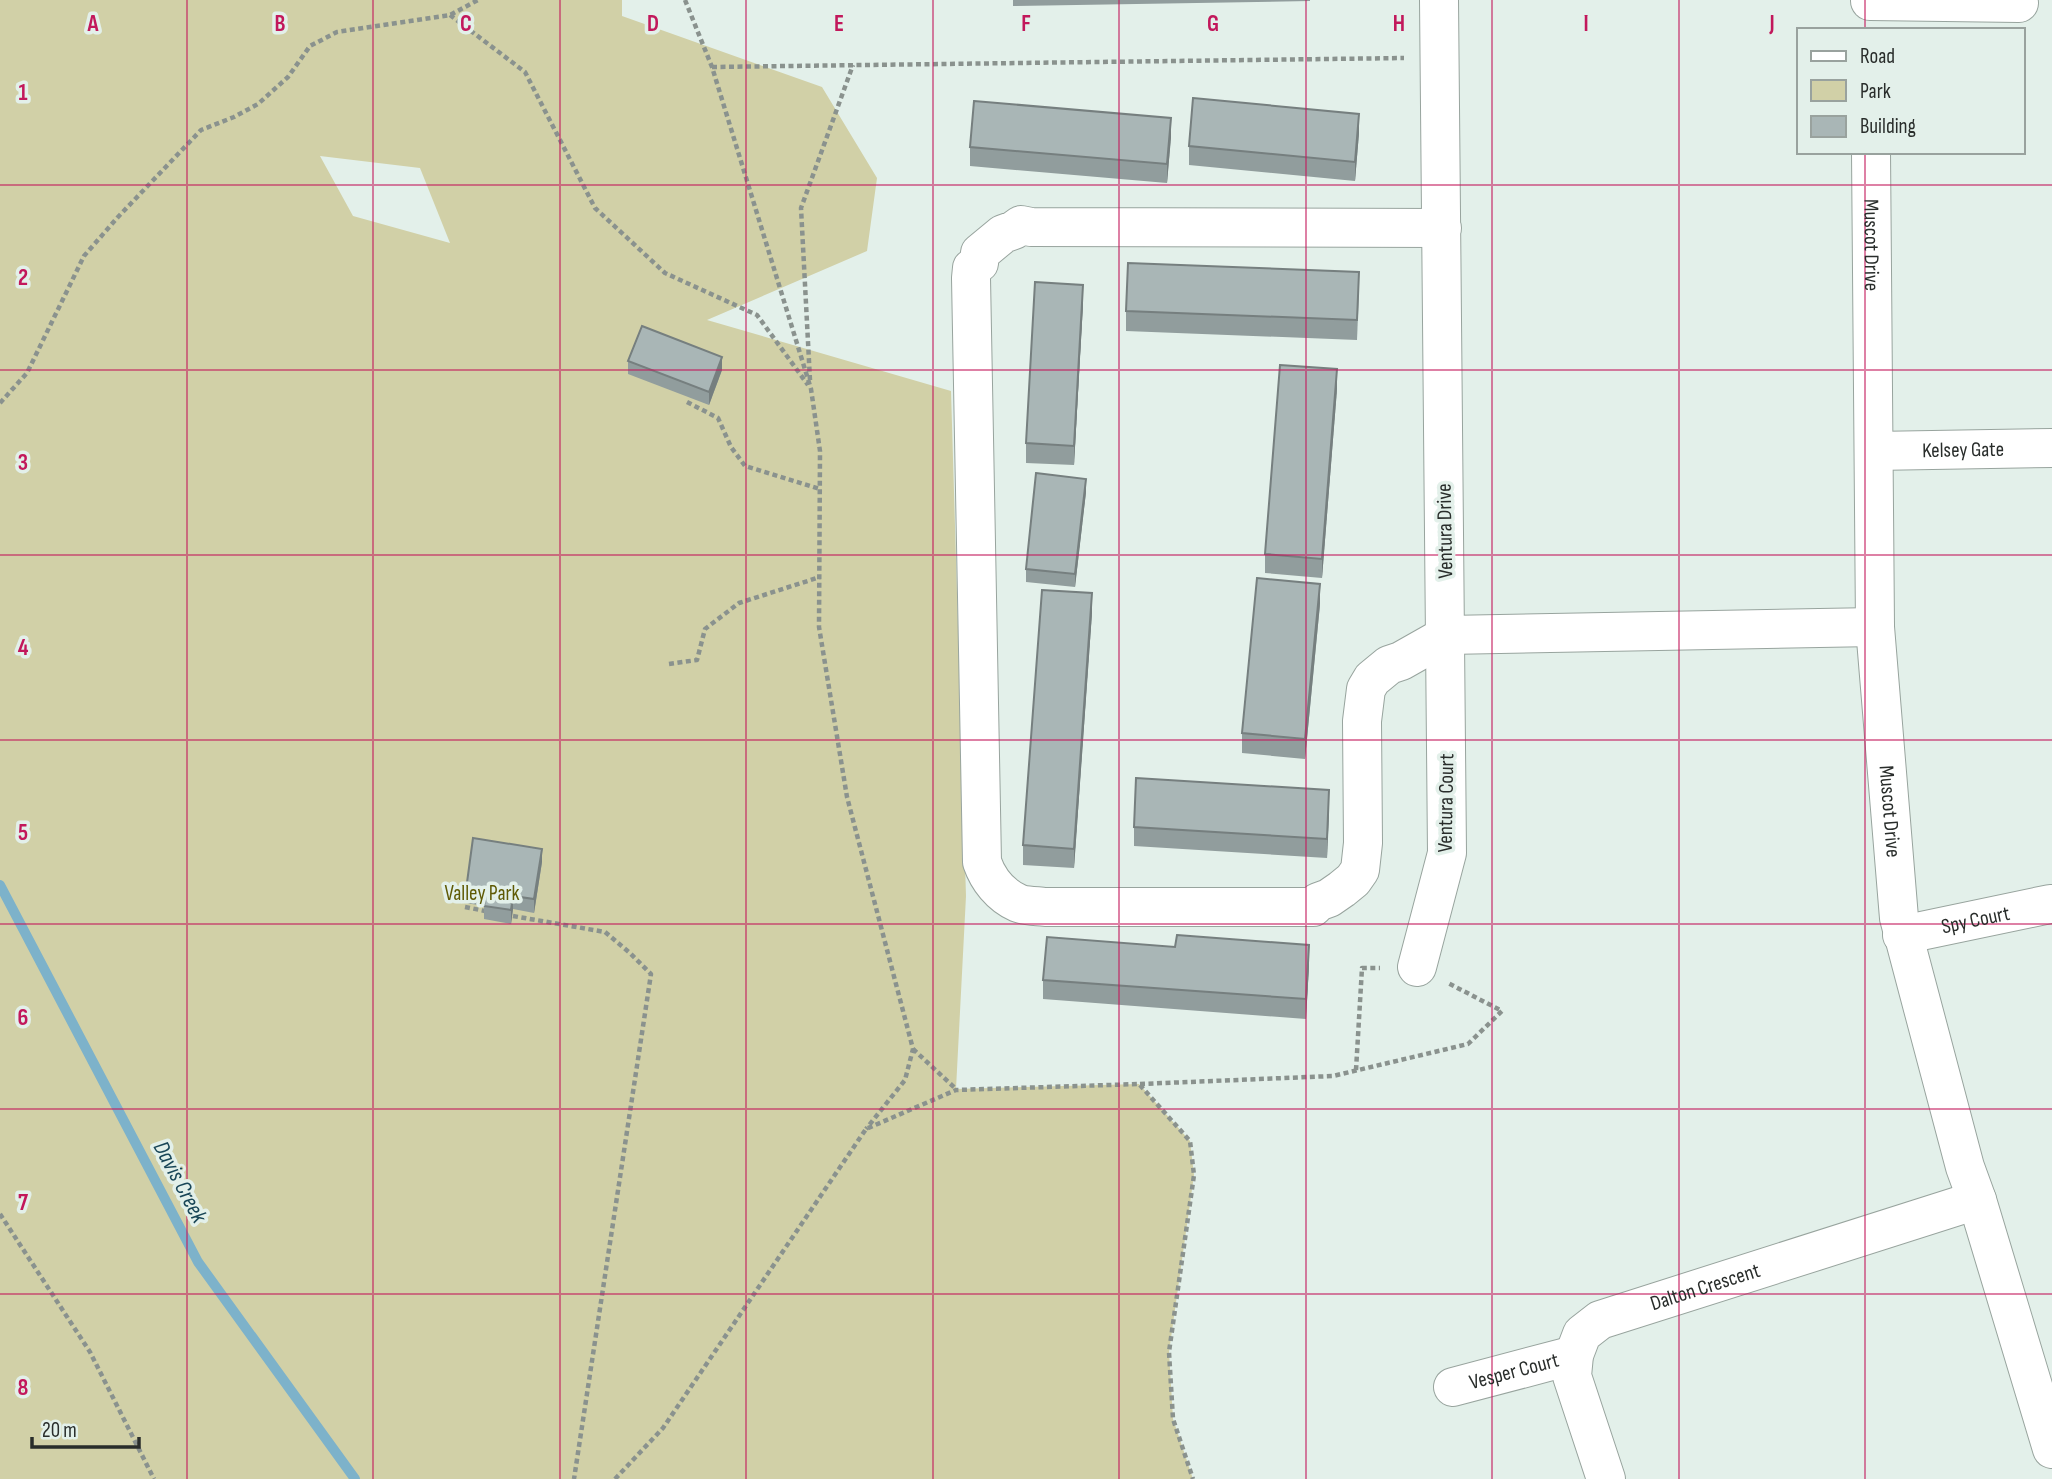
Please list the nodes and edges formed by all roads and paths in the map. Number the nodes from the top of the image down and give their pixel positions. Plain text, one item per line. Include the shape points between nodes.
1 (478, 0) edge
2 (685, 0) edge
3 (1439, 0) edge
4 (2019, 3) dead end
5 (1870, 10) edge
6 (450, 15) junction
7 (1440, 57) junction
8 (853, 65) junction
9 (712, 67) junction
10 (1871, 154) edge
11 (1442, 228) junction
12 (811, 389) junction
13 (687, 402) edge
14 (0, 403) edge
15 (2052, 448) edge
16 (1874, 451) junction
17 (820, 489) junction
18 (820, 577) junction
19 (1875, 627) junction
20 (1447, 635) junction
21 (670, 664) dead end
22 (2050, 904) dead end
23 (465, 907) edge
24 (485, 911) edge
25 (513, 916) edge
26 (1902, 935) junction
27 (1418, 967) junction
28 (913, 1049) junction
29 (1356, 1070) junction
30 (1139, 1084) junction
31 (956, 1090) junction
32 (866, 1129) junction
33 (1977, 1200) junction
34 (0, 1214) edge
35 (1574, 1355) junction
36 (1453, 1387) dead end
37 (2045, 1401) edge
38 (2052, 1449) edge
39 (154, 1479) edge
40 (574, 1479) edge
41 (615, 1479) edge
42 (1193, 1479) edge
43 (1606, 1479) edge

1 - 6 path
2 - 9 path
3 - 7 street, Ventura Drive
4 - 5 street
6 - 12 path via 525,72 595,208 665,273 757,315
6 - 14 path via 337,32 310,46 288,77 258,104 201,130 83,256 27,373
7 - 8 path
7 - 11 street, Ventura Drive
8 - 9 path
8 - 12 path via 802,208
9 - 12 path
10 - 16 street, Muscot Drive
11 - 20 street, Ventura Drive
11 - 20 street via 1021,225 980,253 971,278 982,862 986,873 1019,904 1045,907 1312,907 1353,880 1360,870 1366,689 1390,665
12 - 17 path
13 - 17 path via 719,418 745,466
15 - 16 street, Kelsey Gate
16 - 19 street, Muscot Drive
17 - 18 path
18 - 21 path via 739,603 705,629 696,660
18 - 28 path via 819,627 847,797
19 - 20 street
19 - 26 street, Muscot Drive
20 - 27 street, Ventura Court via 1447,853
22 - 26 street, Spy Court
23 - 24 path
25 - 40 path via 605,932 651,974
26 - 33 street, Muscot Drive
27 - 29 path via 1362,968
27 - 29 path via 1502,1011 1468,1044
28 - 31 path
28 - 32 path via 905,1080
29 - 30 path via 1333,1076
30 - 31 path
30 - 42 path via 1190,1140 1194,1175 1169,1352 1173,1419
31 - 32 path
32 - 41 path via 663,1428
33 - 35 street, Dalton Crescent via 1600,1320 1582,1334
33 - 37 street, Muscot Drive
34 - 39 path via 90,1352
35 - 36 street, Vesper Court
35 - 43 street via 1572,1376
37 - 38 street, Muscot Drive

